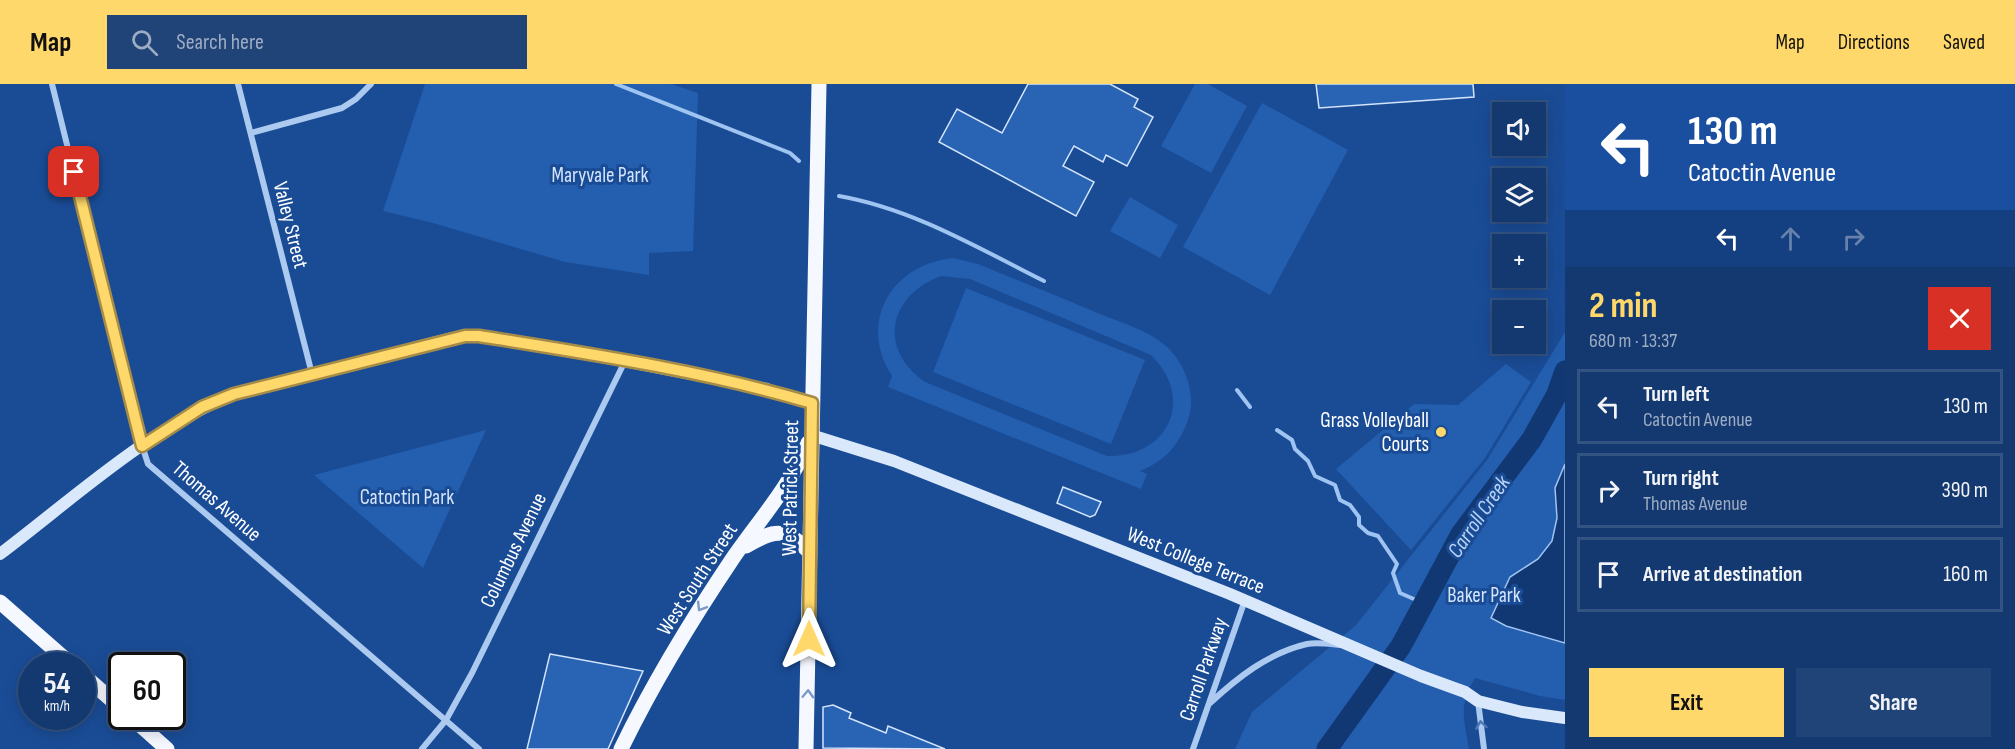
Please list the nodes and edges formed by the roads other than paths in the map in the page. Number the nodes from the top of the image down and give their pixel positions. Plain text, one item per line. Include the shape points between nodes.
1 (52, 84) edge
2 (238, 84) edge
3 (371, 84) edge
4 (819, 84) edge
5 (251, 133) junction
6 (625, 361) junction
7 (312, 374) junction
8 (767, 389) joint
9 (812, 403) junction
10 (811, 435) junction
11 (142, 446) junction
12 (739, 550) junction
13 (810, 553) junction
14 (0, 554) edge
15 (1245, 600) junction
16 (0, 602) edge
17 (1348, 645) junction
18 (57, 652) edge
19 (96, 686) edge
20 (108, 697) edge
21 (1478, 701) junction
22 (1209, 704) junction
23 (1565, 718) edge
24 (446, 720) junction
25 (145, 730) edge
26 (165, 748) edge
27 (422, 749) edge
28 (479, 749) edge
29 (621, 749) edge
30 (806, 749) edge
31 (1193, 749) edge
32 (1484, 749) edge

1 - 11 street, Thomas Avenue
2 - 5 street, Valley Street
3 - 5 street via 342,108
4 - 9 main road, West Patrick Street
5 - 7 street, Valley Street
6 - 7 street via 465,336
6 - 8 street
6 - 24 street, Columbus Avenue
7 - 11 street via 218,400 174,423
8 - 9 street
9 - 10 main road, West Patrick Street
10 - 12 main road, West South Street via 795,473
10 - 13 main road, West Patrick Street
10 - 15 street, West College Terrace via 894,461
11 - 14 street
11 - 24 street, Thomas Avenue via 148,464
12 - 13 main road via 764,535 778,532 797,538
12 -> 29 main road, West South Street via 663,669
30 -> 13 main road, West Patrick Street
15 - 17 street, West College Terrace
15 - 22 street, Carroll Parkway
16 - 18 main road
17 - 21 street, West College Terrace via 1465,692
17 - 22 street via 1309,644 1278,654 1237,678
19 - 20 main road
21 - 23 street, West College Terrace
32 -> 21 street
22 - 31 street, Carroll Parkway
24 - 27 street, Columbus Avenue
24 - 28 street, Thomas Avenue
25 - 26 main road

